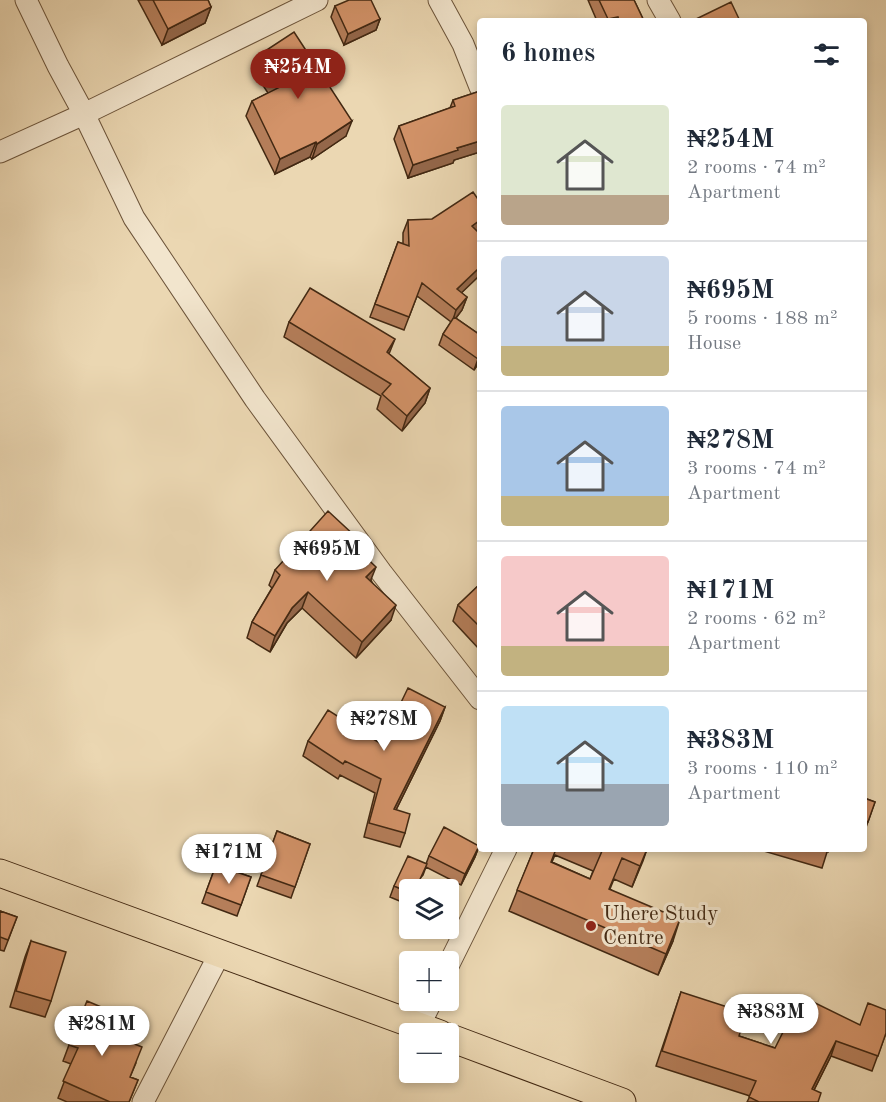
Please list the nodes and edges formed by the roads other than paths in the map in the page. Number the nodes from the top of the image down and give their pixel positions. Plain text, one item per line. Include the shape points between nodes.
1 (26, 0) edge
2 (317, 0) edge
3 (439, 0) edge
4 (658, 0) edge
5 (668, 18) edge
6 (477, 79) edge
7 (84, 114) junction
8 (0, 152) edge
9 (477, 695) edge
10 (505, 852) edge
11 (0, 873) edge
12 (455, 951) edge
13 (220, 953) junction
14 (410, 1023) edge
15 (459, 1041) edge
16 (143, 1102) edge
17 (622, 1102) edge

1 - 7 street
2 - 7 street
3 - 6 street
4 - 5 street
7 - 8 street
7 - 9 street via 134,218 248,390
10 - 12 street
11 - 13 main road
13 - 14 main road
13 - 16 street
15 - 17 main road

